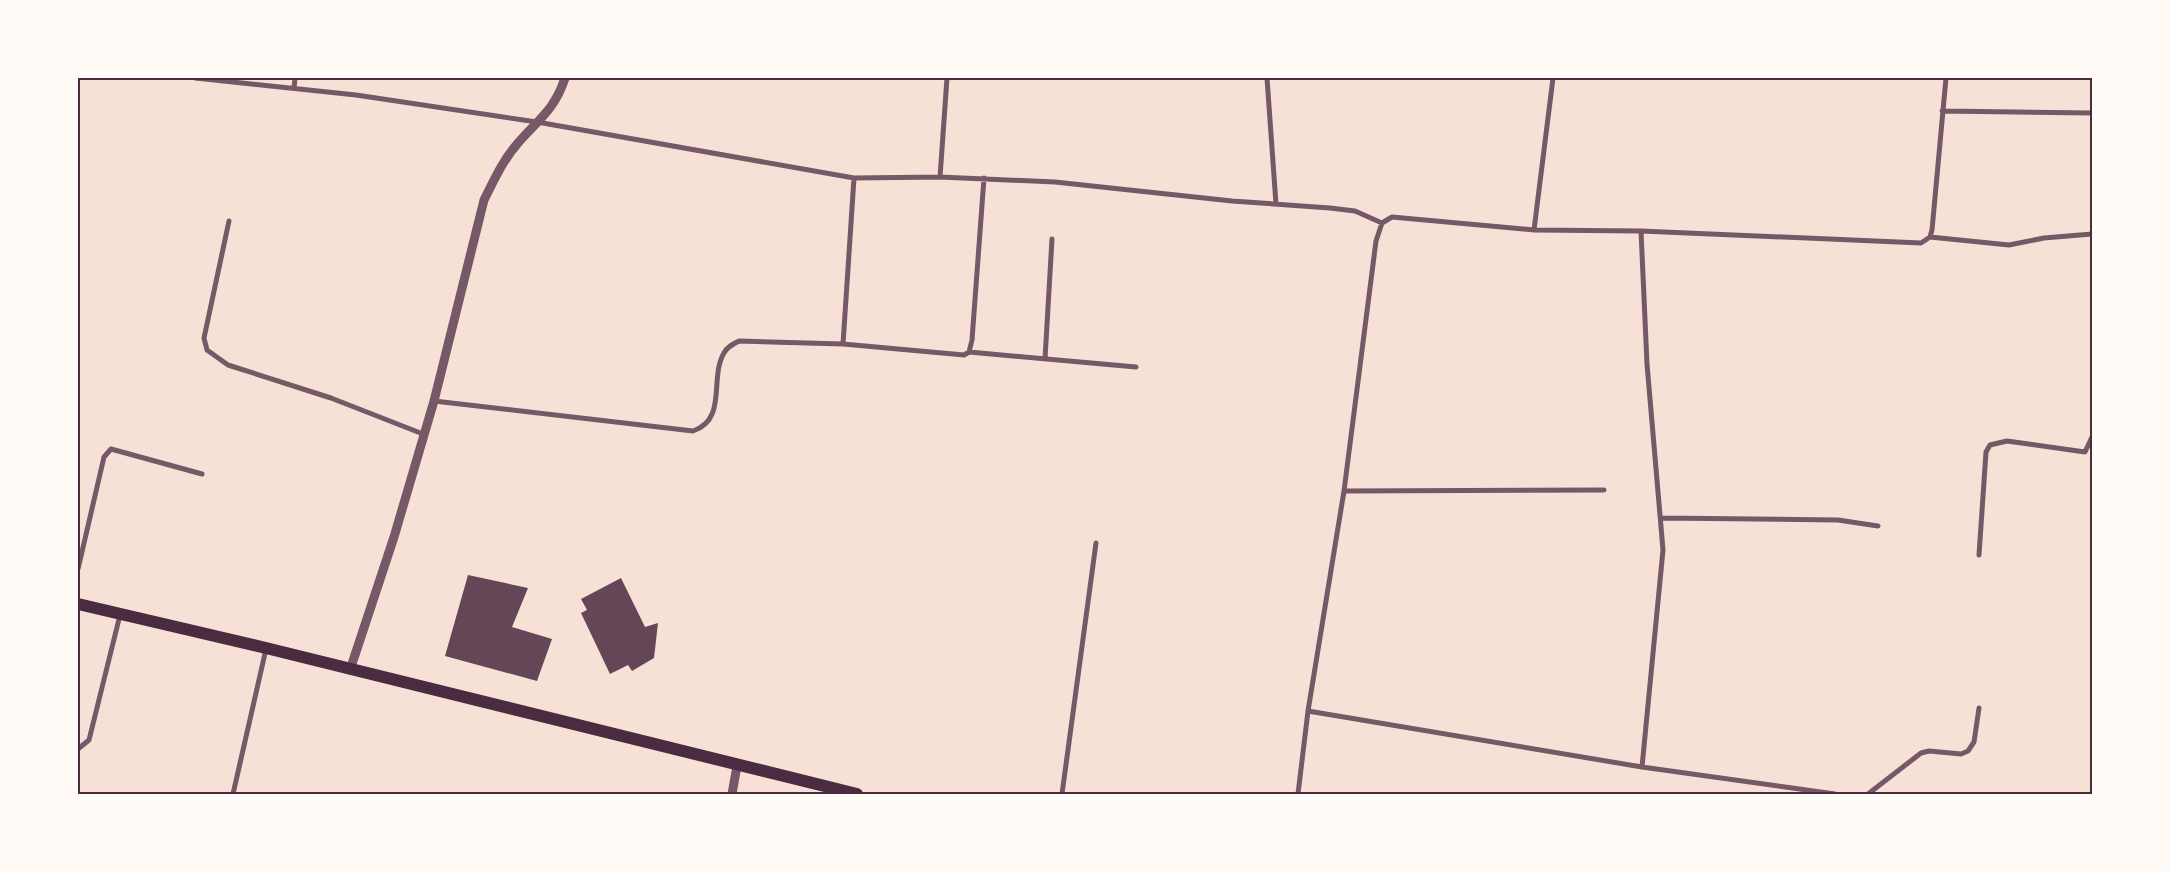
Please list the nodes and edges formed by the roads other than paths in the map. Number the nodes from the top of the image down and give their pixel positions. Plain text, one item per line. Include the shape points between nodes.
1 (195, 78) edge
2 (295, 78) edge
3 (565, 78) edge
4 (947, 78) edge
5 (1267, 78) edge
6 (1553, 78) edge
7 (1946, 78) edge
8 (294, 88) junction
9 (1942, 111) junction
10 (2092, 113) edge
11 (537, 122) junction
12 (940, 177) junction
13 (854, 178) junction
14 (984, 178) junction
15 (1276, 204) junction
16 (229, 221) dead end
17 (1382, 223) junction
18 (1534, 230) junction
19 (1641, 231) junction
20 (2092, 234) edge
21 (1930, 237) junction
22 (1052, 239) dead end
23 (843, 344) junction
24 (970, 352) junction
25 (1045, 359) junction
26 (1136, 367) dead end
27 (434, 401) junction
28 (424, 434) junction
29 (2092, 437) edge
30 (202, 474) dead end
31 (1604, 490) dead end
32 (1344, 491) junction
33 (1661, 518) junction
34 (1878, 526) dead end
35 (1096, 543) dead end
36 (1979, 555) dead end
37 (78, 569) edge
38 (78, 604) edge
39 (120, 614) junction
40 (266, 648) junction
41 (350, 670) junction
42 (1979, 708) dead end
43 (1308, 711) junction
44 (78, 749) edge
45 (737, 766) junction
46 (1642, 767) junction
47 (1811, 793) edge
48 (233, 794) edge
49 (732, 794) edge
50 (857, 794) edge
51 (1062, 794) edge
52 (1298, 794) edge
53 (1835, 794) edge
54 (1868, 794) edge

1 - 8 street
2 - 8 street
3 - 11 street via 554,104
4 - 12 street
5 - 15 street
6 - 18 street
7 - 9 street
8 - 11 street
9 - 10 street
9 - 21 street
11 - 13 street
11 - 27 street via 497,171 484,200
12 - 13 street
12 - 14 street
13 - 23 street
14 - 15 street
14 - 24 street
15 - 17 street via 1355,211
16 - 28 street via 204,338 207,350 228,365 331,398
17 - 18 street via 1392,217
17 - 32 street via 1376,241
18 - 19 street
19 - 21 street via 1905,244 1921,243
19 - 33 street via 1647,364
20 - 21 street via 2009,245
22 - 25 street
23 - 24 street via 958,356
23 - 27 street via 739,341 729,347 721,360 711,419 704,428 693,431
24 - 25 street
25 - 26 street
27 - 28 street
28 - 41 street
29 - 36 street via 2085,452 2007,441 1990,445 1986,452
30 - 37 street via 112,449 107,452
31 - 32 street
32 - 43 street
33 - 34 street via 1838,520
33 - 46 street via 1664,550
35 - 51 street
38 - 39 main road
39 - 40 main road
39 - 44 street via 89,740
40 - 41 main road
40 - 48 street
41 - 45 main road
42 - 54 street via 1974,742 1968,750 1960,754 1929,750 1921,753
43 - 46 street
43 - 52 street
45 - 49 street
45 - 50 main road
46 - 47 street
47 - 53 street

